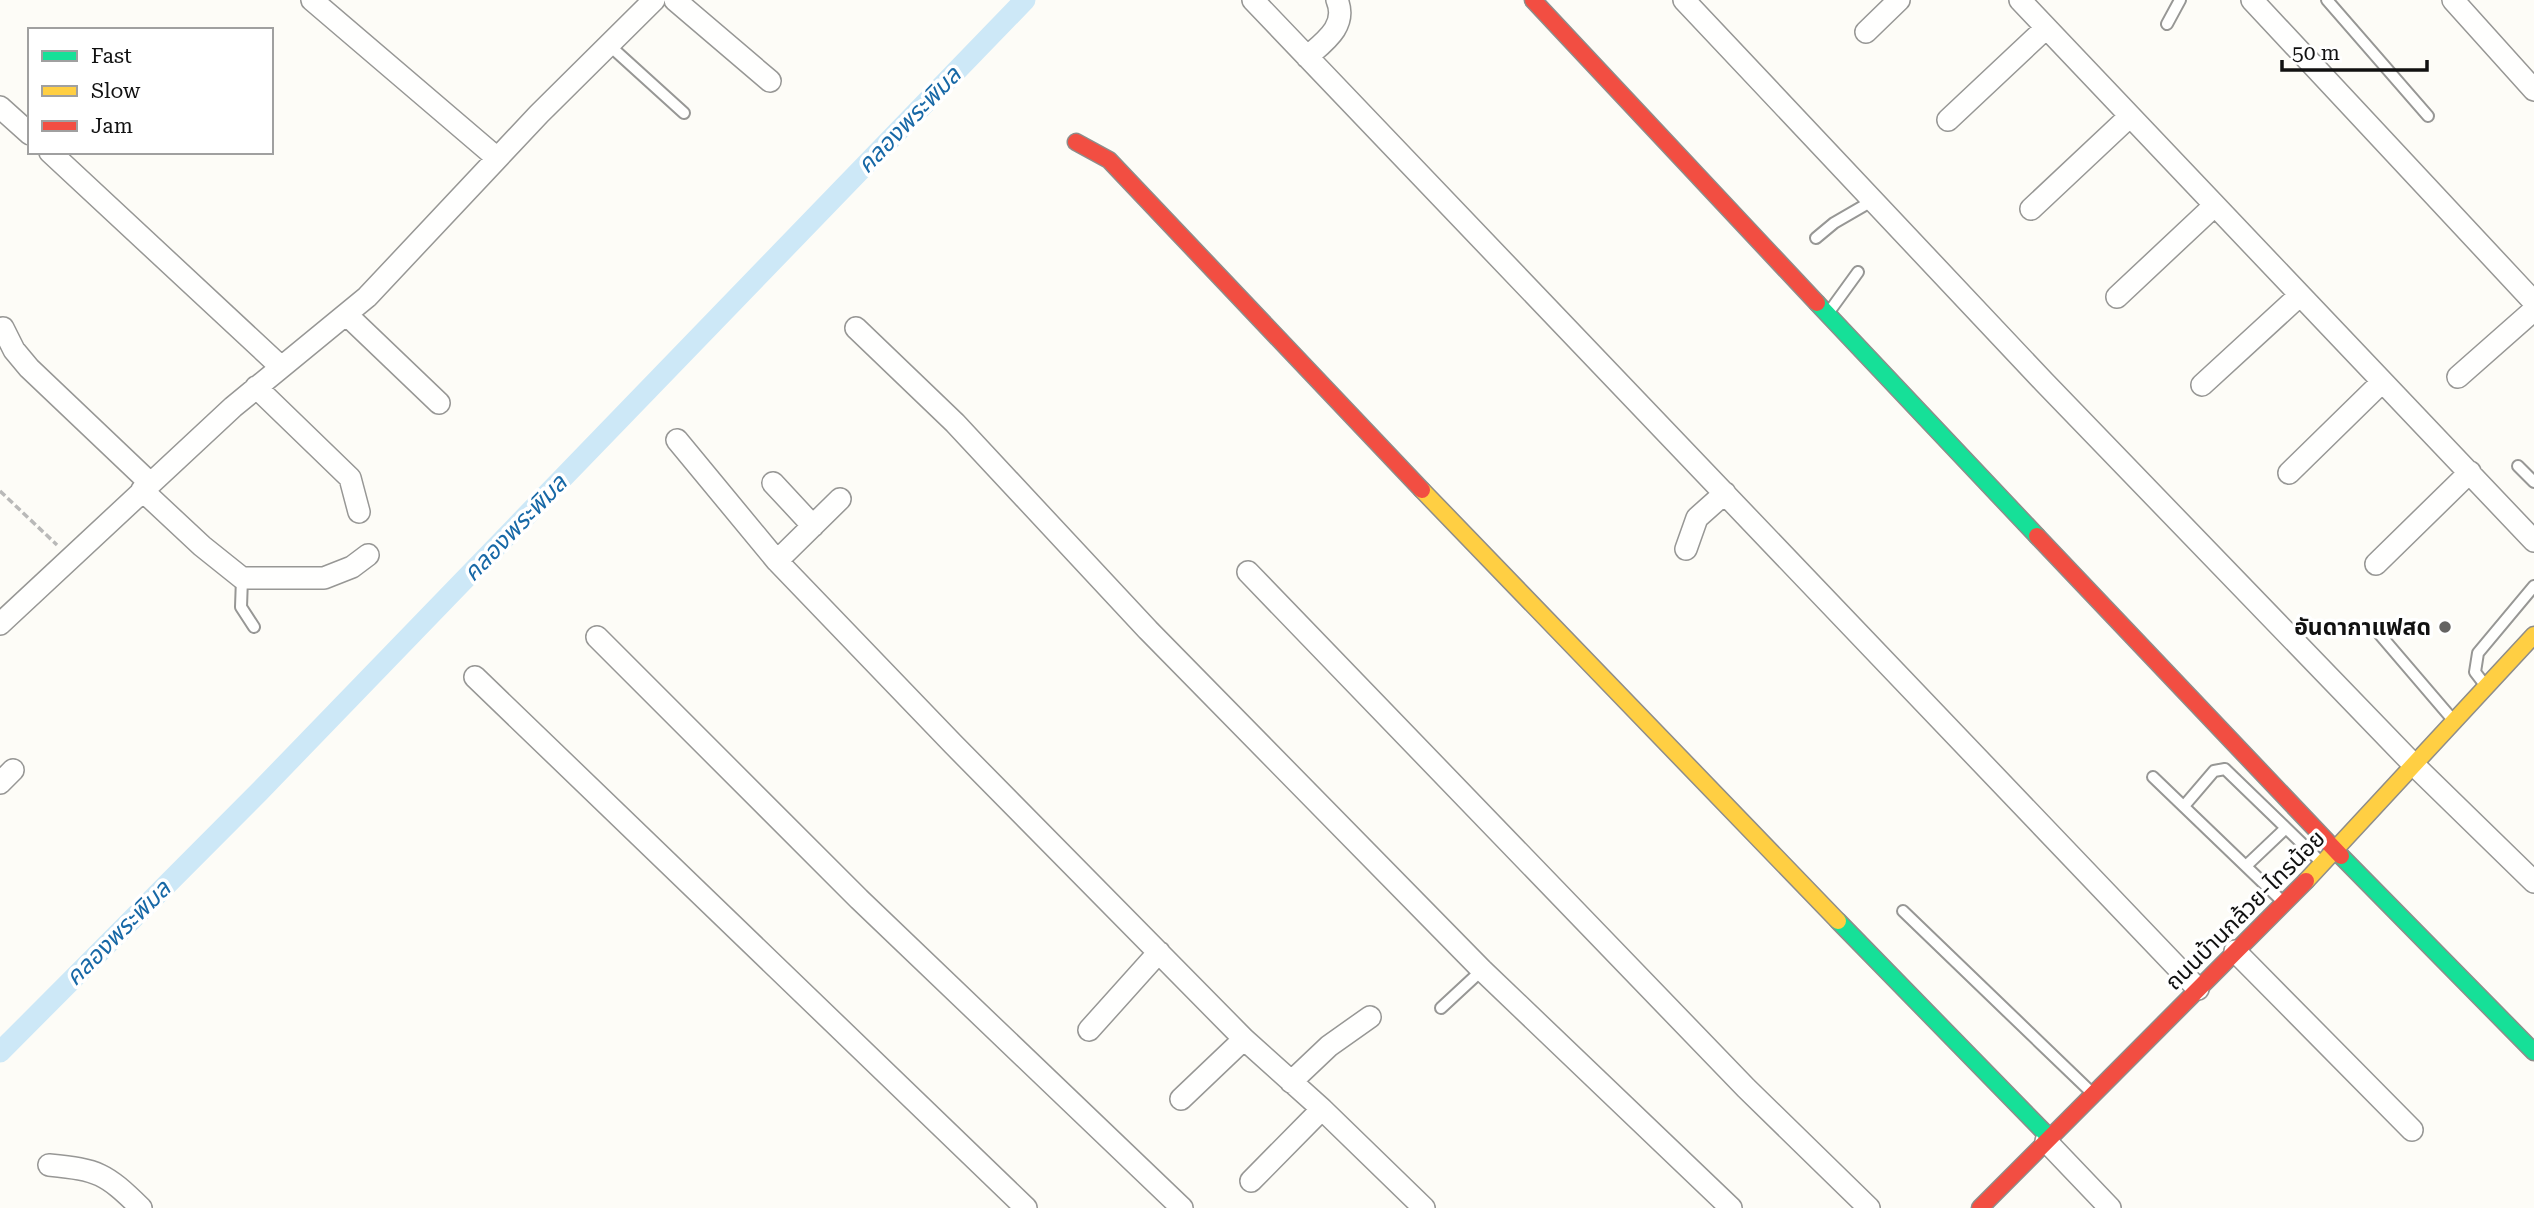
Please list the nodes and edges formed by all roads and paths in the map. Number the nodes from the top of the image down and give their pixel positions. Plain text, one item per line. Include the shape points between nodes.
1 (312, 0) edge
2 (654, 0) edge
3 (675, 0) edge
4 (1253, 0) edge
5 (1337, 0) edge
6 (1533, 0) edge
7 (1684, 0) edge
8 (1899, 0) edge
9 (2020, 0) edge
10 (2180, 0) edge
11 (2252, 0) edge
12 (2327, 0) edge
13 (2453, 0) edge
14 (2167, 24) dead end
15 (2046, 27) junction
16 (1866, 32) dead end
17 (609, 45) junction
18 (1307, 57) junction
19 (770, 81) dead end
20 (2534, 90) edge
21 (0, 107) edge
22 (684, 113) dead end
23 (2428, 116) dead end
24 (2129, 117) junction
25 (1948, 120) dead end
26 (28, 132) edge
27 (1076, 142) dead end
28 (52, 154) edge
29 (497, 158) junction
30 (1872, 201) junction
31 (2214, 206) junction
32 (2031, 209) dead end
33 (1816, 238) dead end
34 (1858, 272) dead end
35 (2299, 296) junction
36 (2118, 297) dead end
37 (2534, 302) edge
38 (2534, 310) edge
39 (347, 315) junction
40 (1827, 315) junction
41 (3, 328) dead end
42 (856, 328) dead end
43 (281, 367) junction
44 (2458, 377) dead end
45 (2382, 382) junction
46 (2202, 385) dead end
47 (256, 387) junction
48 (439, 403) dead end
49 (677, 440) dead end
50 (2518, 466) dead end
51 (2470, 472) junction
52 (2289, 473) dead end
53 (2534, 482) edge
54 (773, 483) dead end
55 (146, 487) junction
56 (0, 491) edge
57 (1725, 493) junction
58 (840, 499) dead end
59 (359, 512) dead end
60 (813, 526) junction
61 (2534, 541) edge
62 (1686, 549) dead end
63 (368, 555) dead end
64 (71, 558) junction
65 (777, 561) junction
66 (2376, 564) dead end
67 (1248, 572) dead end
68 (242, 578) junction
69 (2534, 586) edge
70 (0, 624) edge
71 (254, 627) dead end
72 (2376, 630) dead end
73 (2534, 635) edge
74 (597, 637) dead end
75 (475, 677) dead end
76 (2486, 687) junction
77 (2455, 722) junction
78 (2414, 765) junction
79 (2153, 778) dead end
80 (2185, 806) junction
81 (2286, 828) junction
82 (2336, 851) junction
83 (2323, 864) junction
84 (2248, 865) junction
85 (2534, 882) edge
86 (2284, 902) junction
87 (1903, 911) dead end
88 (2235, 951) junction
89 (1159, 952) junction
90 (1482, 970) junction
91 (2198, 989) junction
92 (1441, 1008) dead end
93 (1370, 1017) dead end
94 (1090, 1030) dead end
95 (1244, 1040) junction
96 (2534, 1052) edge
97 (1291, 1082) junction
98 (2093, 1094) junction
99 (1181, 1099) dead end
100 (1322, 1109) junction
101 (2412, 1130) dead end
102 (2048, 1139) junction
103 (49, 1165) dead end
104 (1251, 1181) dead end
105 (1411, 1203) edge
106 (141, 1208) edge
107 (1026, 1208) edge
108 (1182, 1208) edge
109 (1731, 1208) edge
110 (1869, 1208) edge
111 (1980, 1208) edge
112 (2110, 1208) edge

1 - 29 street
2 - 17 street
3 - 19 street
4 - 18 street
5 - 18 street via 1337,27
6 - 40 street
7 - 30 street
8 - 16 street
9 - 15 street
10 - 14 lane
11 - 37 street
12 - 23 lane
13 - 20 street
15 - 24 street
15 - 25 street
17 - 22 lane
17 - 29 street
18 - 57 street
21 - 26 street
24 - 31 street
24 - 32 street
27 - 102 street via 1109,160 1584,661
28 - 43 street
29 - 39 street
30 - 33 lane
30 - 78 street
31 - 35 street
31 - 36 street
34 - 40 lane
35 - 45 street
35 - 46 street
38 - 44 street
39 - 43 street
39 - 48 street
40 - 82 street
41 - 55 street via 29,368
42 - 90 street via 956,423 1148,630
43 - 47 street
45 - 51 street
45 - 52 street
47 - 55 street
47 - 59 street via 350,478
49 - 65 street
50 - 53 lane
51 - 61 street
51 - 66 street
54 - 60 street
55 - 64 street
55 - 68 street via 202,546
56 - 64 path
57 - 62 street via 1697,518
57 - 91 street
58 - 60 street
60 - 65 street
63 - 68 street via 324,578
64 - 70 street
65 - 89 street
67 - 110 street via 1746,1088
68 - 71 lane via 241,607
69 - 76 lane via 2478,653 2475,672
72 - 77 lane
73 - 76 street, ถนนบ้านกล้วย-ไทรน้อย
74 - 108 street via 859,899
75 - 107 street
76 - 77 street, ถนนบ้านกล้วย-ไทรน้อย
77 - 78 street, ถนนบ้านกล้วย-ไทรน้อย
78 - 82 street, ถนนบ้านกล้วย-ไทรน้อย
78 - 85 street
79 - 80 lane
80 - 81 lane via 2214,771 2225,769
80 - 84 lane
81 - 83 lane
81 - 84 lane
82 - 83 street, ถนนบ้านกล้วย-ไทรน้อย
82 - 96 street
83 - 86 street, ถนนบ้านกล้วย-ไทรน้อย
84 - 86 lane
86 - 88 street, ถนนบ้านกล้วย-ไทรน้อย
87 - 98 lane
88 - 91 street, ถนนบ้านกล้วย-ไทรน้อย
88 - 101 street
89 - 94 street
89 - 95 street
90 - 92 lane
90 - 109 street
91 - 98 street, ถนนบ้านกล้วย-ไทรน้อย
93 - 97 street via 1329,1046
95 - 97 street
95 - 99 street
97 - 100 street
98 - 102 street, ถนนบ้านกล้วย-ไทรน้อย
100 - 104 street
100 - 105 street
102 - 111 street, ถนนบ้านกล้วย-ไทรน้อย
102 - 112 street
103 - 106 street via 96,1171 111,1178

